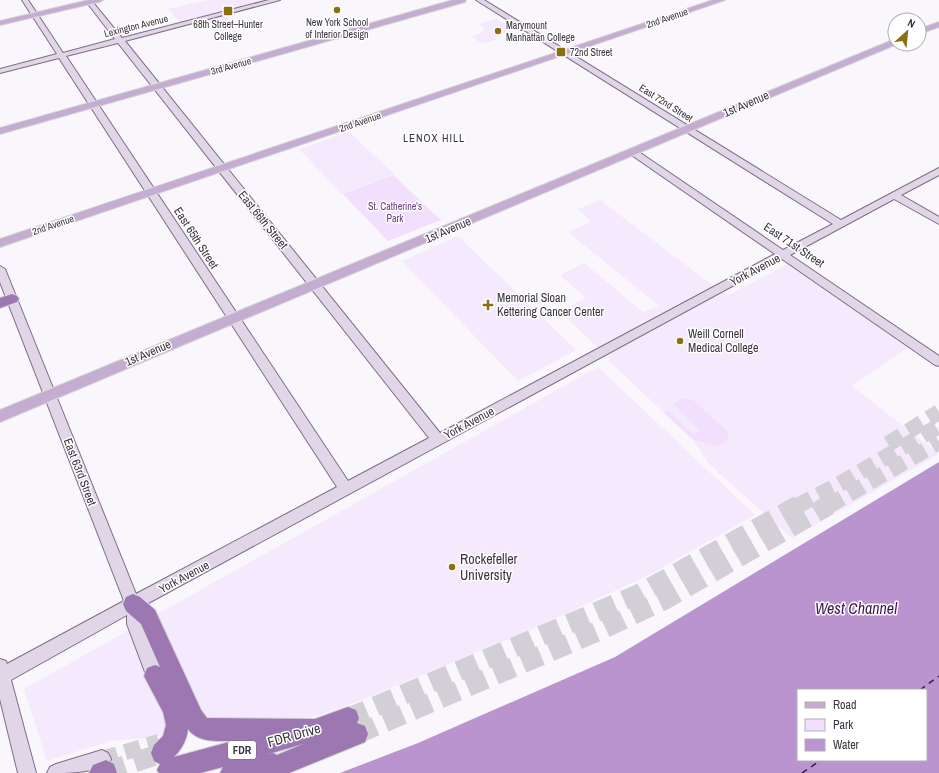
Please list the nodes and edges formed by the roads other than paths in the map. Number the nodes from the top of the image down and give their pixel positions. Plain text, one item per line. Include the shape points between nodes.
1 (25, 0) edge
2 (78, 0) edge
3 (99, 0) edge
4 (277, 0) edge
5 (462, 0) edge
6 (479, 0) edge
7 (720, 0) edge
8 (89, 1) edge
9 (33, 13) junction
10 (0, 18) edge
11 (0, 23) edge
12 (939, 24) edge
13 (927, 29) edge
14 (120, 40) junction
15 (887, 45) edge
16 (564, 52) junction
17 (60, 55) junction
18 (0, 71) edge
19 (157, 87) junction
20 (93, 105) junction
21 (687, 129) junction
22 (0, 131) edge
23 (633, 152) junction
24 (222, 168) junction
25 (939, 171) edge
26 (150, 192) junction
27 (894, 196) junction
28 (939, 221) edge
29 (841, 224) junction
30 (0, 243) edge
31 (784, 254) junction
32 (0, 269) edge
33 (314, 284) junction
34 (6, 301) edge
35 (233, 318) junction
36 (939, 362) edge
37 (50, 395) junction
38 (0, 416) edge
39 (438, 440) junction
40 (346, 489) junction
41 (133, 604) junction
42 (1, 673) edge
43 (155, 676) joint
44 (315, 730) junction
45 (284, 763) junction
46 (103, 768) tunnel mouth
47 (27, 773) edge
48 (56, 773) edge
49 (232, 773) edge
50 (261, 773) edge

1 - 9 main road, East 65th Street
2 - 9 main road
3 - 8 main road
4 - 14 main road, Lexington Avenue
5 - 19 main road, 3rd Avenue
6 - 16 main road, East 72nd Street
7 - 16 main road, 2nd Avenue
8 - 9 main road
8 - 14 main road, East 66th Street
9 - 10 main road
9 - 11 main road
9 - 17 main road, East 65th Street
12 - 13 main road
14 - 17 main road, Lexington Avenue
14 - 19 main road, East 66th Street
15 - 21 main road, 1st Avenue
16 - 21 main road, East 72nd Street
16 - 24 main road, 2nd Avenue
17 - 18 main road, Lexington Avenue
17 - 20 main road, East 65th Street
19 - 20 main road, 3rd Avenue
19 - 24 main road, East 66th Street
20 - 22 main road, 3rd Avenue
20 - 26 main road, East 65th Street
21 - 23 main road, 1st Avenue
21 - 29 main road, East 72nd Street
23 - 31 main road, East 71st Street
23 - 33 main road, 1st Avenue
24 - 26 main road, 2nd Avenue
24 - 33 main road, East 66th Street
25 - 27 main road, York Avenue
26 - 30 main road, 2nd Avenue
26 - 35 main road, East 65th Street
27 - 28 main road
27 - 29 main road, York Avenue
29 - 31 main road, York Avenue
31 - 36 main road, East 71st Street
31 - 39 main road, York Avenue
32 - 34 main road, East 63rd Street
33 - 35 main road, 1st Avenue
33 - 39 main road, East 66th Street
34 - 37 main road, East 63rd Street
35 - 37 main road, 1st Avenue
35 - 40 main road, East 65th Street
37 - 38 main road, 1st Avenue
37 - 41 main road, East 63rd Street
39 - 40 main road, York Avenue
40 - 41 main road, York Avenue
41 - 42 main road, York Avenue
41 - 43 main road, East 63rd Street via 135,624
41 - 44 highway via 148,617 193,718 200,727 211,730
42 - 47 main road
43 - 44 highway, FDR Drive / FDR via 178,726 177,736 163,755
44 - 45 highway, FDR Drive / FDR via 353,726
45 - 49 highway
45 - 50 highway, FDR Drive / FDR
46 - 48 main road

